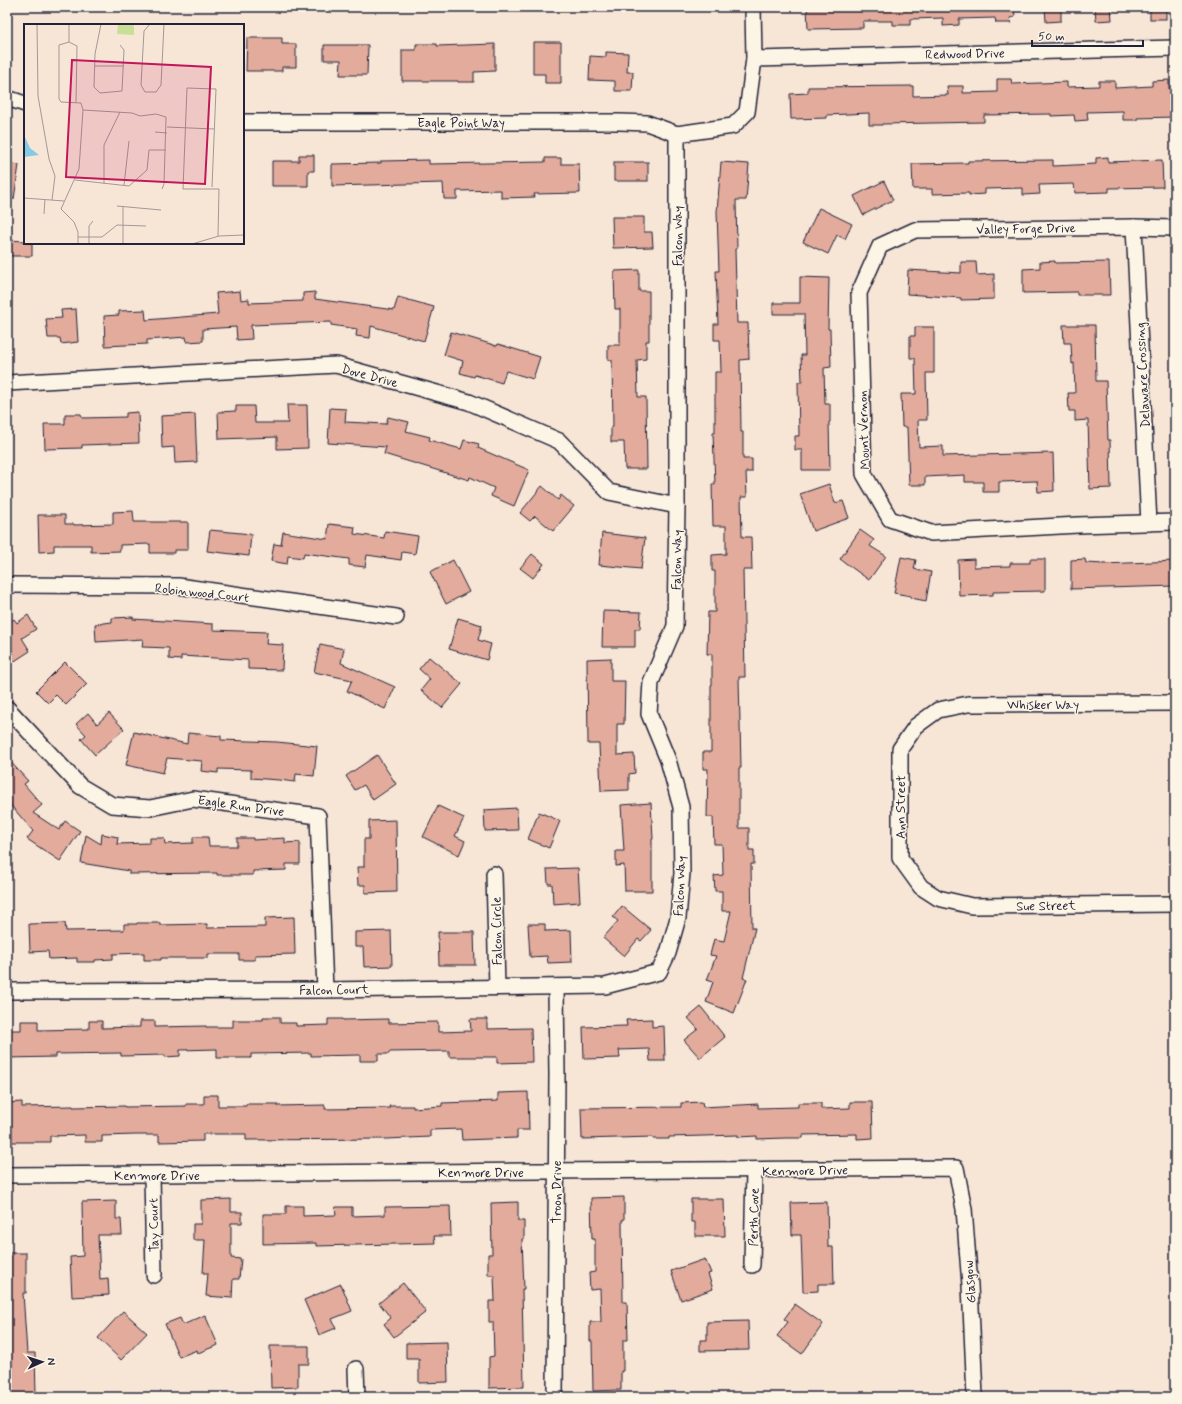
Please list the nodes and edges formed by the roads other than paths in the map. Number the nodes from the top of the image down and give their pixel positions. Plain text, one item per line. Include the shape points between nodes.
1 (753, 7) edge
2 (1175, 48) edge
3 (754, 59) junction
4 (7, 98) edge
5 (24, 104) edge
6 (244, 122) edge
7 (677, 134) junction
8 (1134, 226) junction
9 (1175, 228) edge
10 (880, 246) joint
11 (7, 383) edge
12 (677, 506) junction
13 (1175, 522) edge
14 (1149, 523) junction
15 (7, 584) edge
16 (396, 617) dead end
17 (1175, 703) edge
18 (7, 708) edge
19 (916, 726) joint
20 (494, 874) dead end
21 (920, 887) joint
22 (1175, 904) edge
23 (659, 972) joint
24 (556, 987) junction
25 (497, 988) junction
26 (325, 990) junction
27 (7, 991) edge
28 (956, 1168) joint
29 (754, 1170) junction
30 (556, 1172) junction
31 (7, 1175) edge
32 (152, 1175) junction
33 (752, 1264) dead end
34 (154, 1276) dead end
35 (356, 1369) dead end
36 (356, 1397) edge
37 (555, 1397) edge
38 (975, 1397) edge

1 - 3 street
2 - 3 street, Redwood Drive
3 - 7 street via 747,112 733,126
4 - 5 street
6 - 7 street, Eagle Point Way via 647,123
7 - 12 street, Falcon Way
8 - 9 street, Valley Forge Drive
8 - 10 street, Valley Forge Drive via 915,230
8 - 14 street, Delaware Crossing
10 - 14 street, Mount Vernon via 859,292 864,474 890,519 931,533
11 - 12 street, Dove Drive via 336,365 469,402 559,441 609,492
12 - 23 street, Falcon Way via 675,626 651,682 649,714 668,760 681,807 682,873 678,918 668,953
13 - 14 street, Mount Vernon
15 - 16 street, Robinwood Court via 178,586
17 - 19 street, Whisker Way via 968,704 938,710
18 - 26 street, Eagle Run Drive via 80,786 112,806 150,808 193,799 318,816
19 - 21 street, Ann Street via 900,748 900,858
20 - 25 street, Falcon Circle
21 - 22 street, Sue Street via 938,898 972,906
23 - 24 street, Falcon Court via 605,986
24 - 25 street, Falcon Court
24 - 30 street, Troon Drive
25 - 26 street, Falcon Court
26 - 27 street, Falcon Court
28 - 29 street, Kenmore Drive
28 - 38 street, Glasgow via 964,1209
29 - 30 street, Kenmore Drive
29 - 33 street, Perth Cove
30 - 32 street, Kenmore Drive
30 - 37 street, Troon Drive
31 - 32 street, Kenmore Drive
32 - 34 street, Tay Court
35 - 36 street

